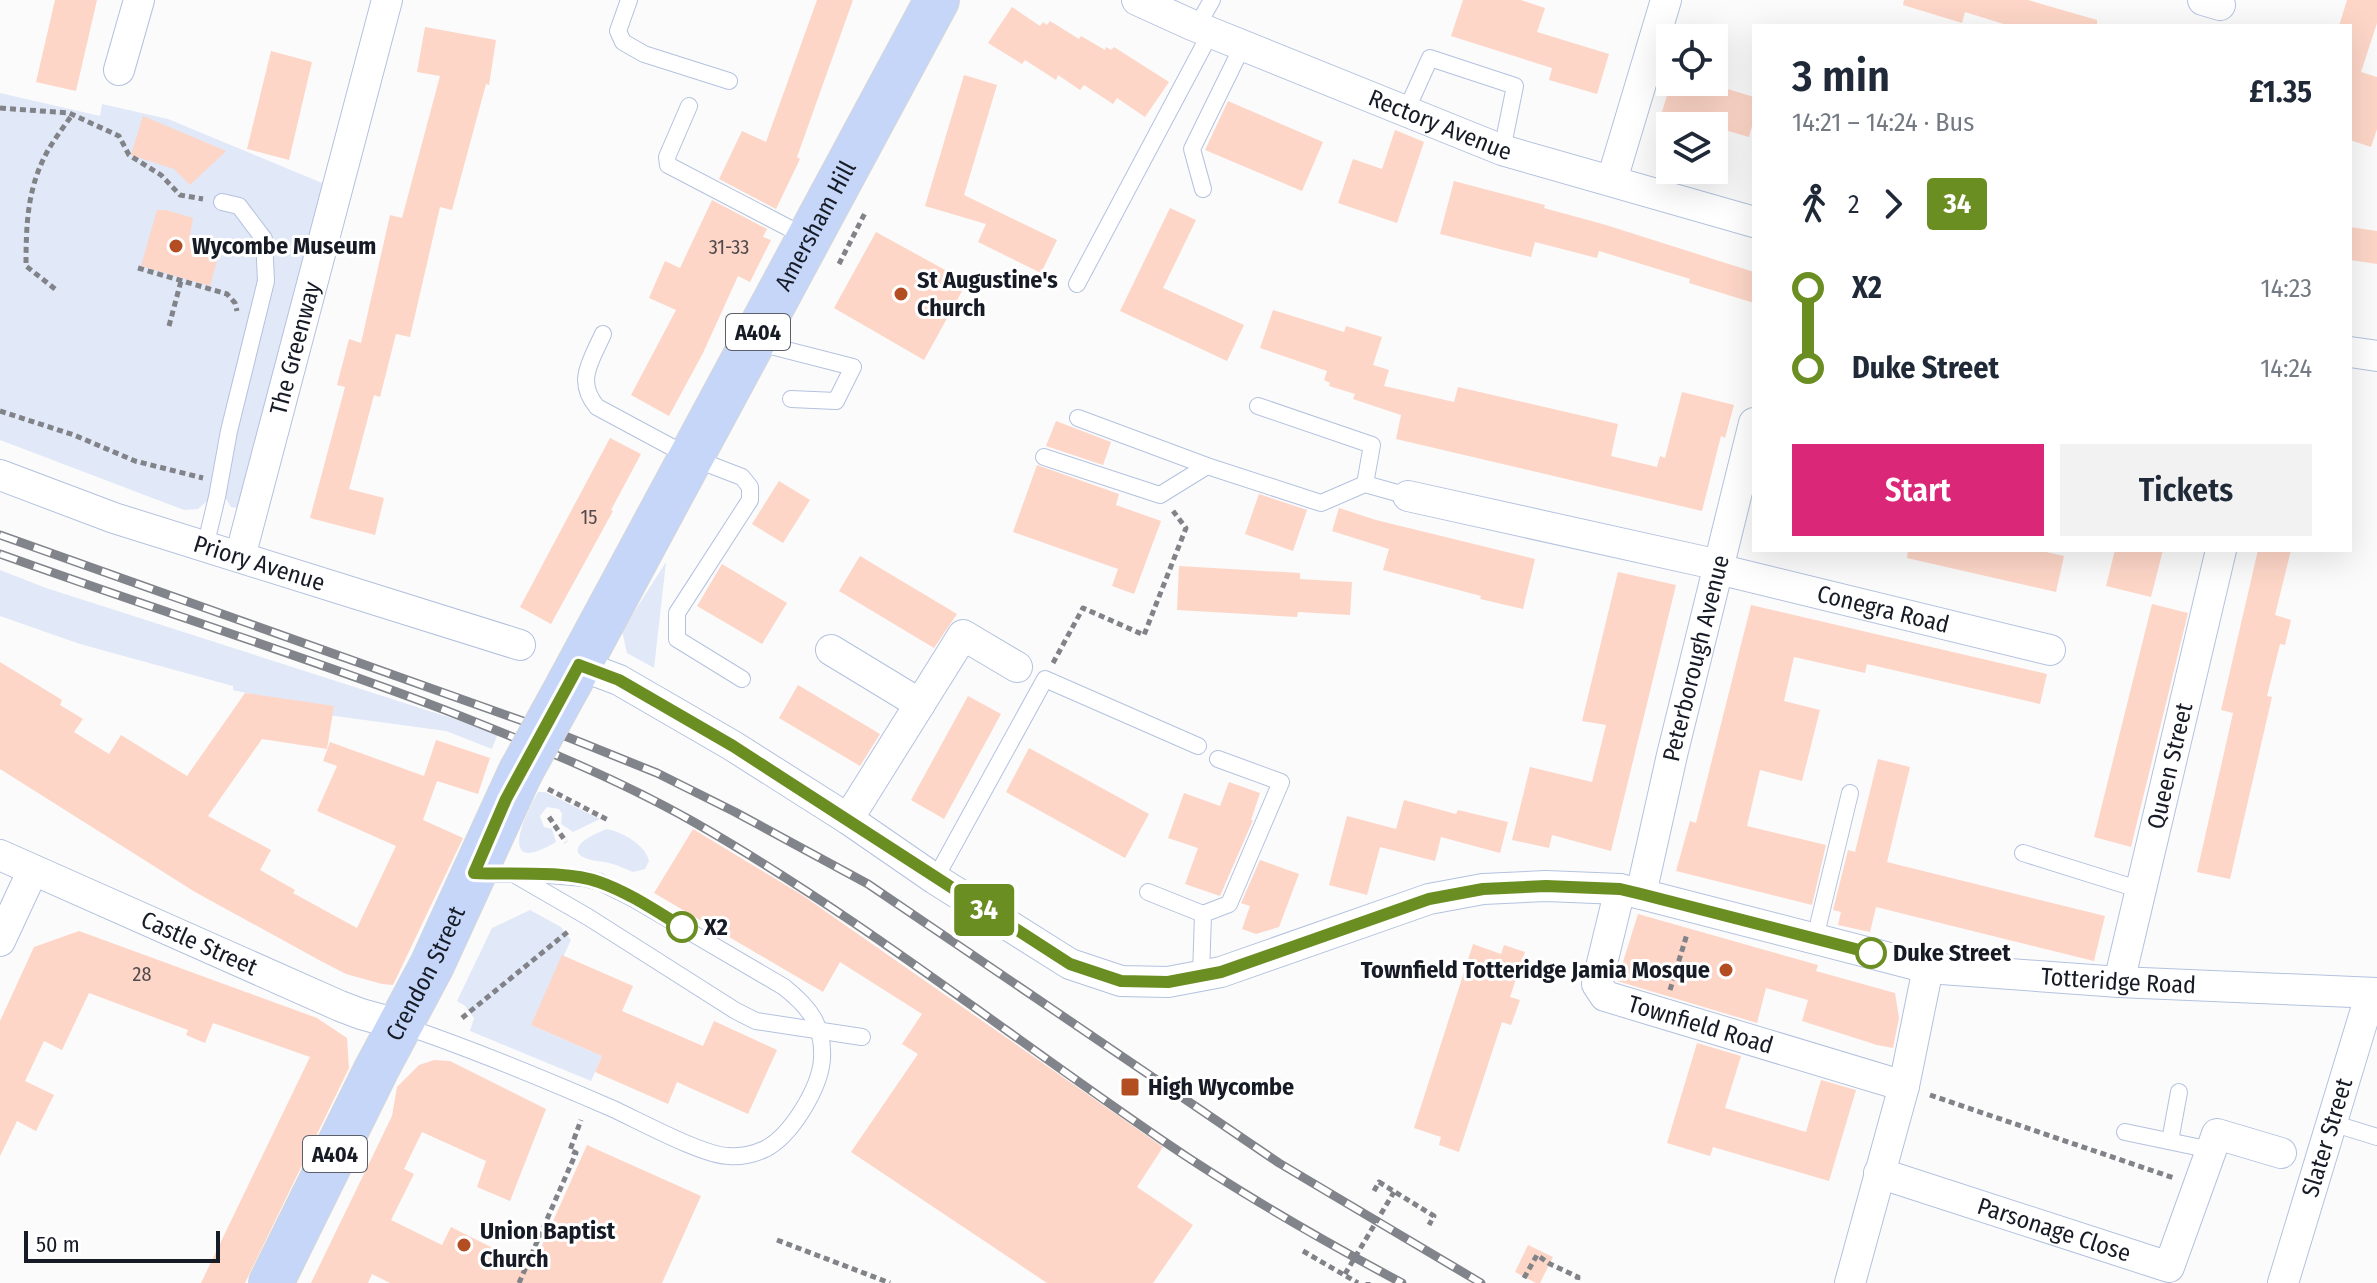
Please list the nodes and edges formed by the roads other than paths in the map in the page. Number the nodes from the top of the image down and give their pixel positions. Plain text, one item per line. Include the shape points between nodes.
1 (139, 0) edge
2 (387, 0) edge
3 (629, 0) edge
4 (937, 0) edge
5 (1137, 0) edge
6 (1212, 0) edge
7 (1666, 0) edge
8 (1204, 29) junction
9 (1243, 45) junction
10 (119, 70) dead end
11 (729, 81) dead end
12 (689, 106) dead end
13 (1406, 111) junction
14 (1502, 150) junction
15 (1612, 180) junction
16 (1203, 189) dead end
17 (222, 202) road end
18 (1752, 221) edge
19 (810, 239) junction
20 (1077, 284) dead end
21 (603, 334) dead end
22 (754, 341) junction
23 (2352, 352) edge
24 (2377, 356) edge
25 (791, 399) dead end
26 (1258, 406) dead end
27 (1078, 418) dead end
28 (1752, 431) edge
29 (690, 457) junction
30 (1044, 457) dead end
31 (1207, 466) junction
32 (0, 475) edge
33 (1365, 484) junction
34 (1408, 496) joint
35 (205, 547) junction
36 (2221, 552) edge
37 (240, 557) junction
38 (1719, 567) junction
39 (520, 645) dead end
40 (831, 650) dead end
41 (2050, 650) dead end
42 (574, 673) junction
43 (1031, 673) junction
44 (742, 679) dead end
45 (920, 704) junction
46 (1198, 746) dead end
47 (1218, 759) dead end
48 (1850, 793) dead end
49 (848, 819) junction
50 (2023, 853) dead end
51 (0, 855) edge
52 (33, 870) junction
53 (494, 874) junction
54 (935, 879) junction
55 (2141, 890) junction
56 (1148, 892) dead end
57 (1631, 892) junction
58 (1203, 914) junction
59 (1815, 938) junction
60 (0, 941) edge
61 (1928, 968) junction
62 (1201, 975) junction
63 (2119, 982) junction
64 (2374, 993) edge
65 (401, 1025) junction
66 (819, 1031) junction
67 (862, 1037) dead end
68 (1904, 1086) junction
69 (2179, 1092) dead end
70 (2332, 1123) junction
71 (2125, 1132) dead end
72 (2377, 1137) edge
73 (2170, 1141) junction
74 (2211, 1150) junction
75 (2281, 1153) dead end
76 (1879, 1173) junction
77 (271, 1283) edge
78 (1850, 1283) edge
79 (2283, 1283) edge

1 - 10 street
2 - 37 street, The Greenway
3 - 11 lane via 618,31 623,42 644,54
4 - 19 main road, Amersham Hill / A404
5 - 8 street, Rectory Avenue
6 - 8 lane
7 - 15 street
8 - 9 street, Rectory Avenue
8 - 20 lane
9 - 13 street, Rectory Avenue
9 - 16 lane via 1192,149
12 - 19 lane via 668,165
13 - 14 street, Rectory Avenue
13 - 14 lane via 1430,58 1515,86
14 - 15 street, Rectory Avenue
15 - 18 street, Rectory Avenue
17 - 35 lane via 239,206 264,239 266,281
19 - 22 main road, Amersham Hill / A404
21 - 29 lane via 586,370 590,398 597,407
22 - 25 lane via 853,367 836,401
22 - 29 main road, Amersham Hill / A404
23 - 24 street
26 - 33 lane via 1372,445
27 - 31 lane
28 - 38 street, Peterborough Avenue
29 - 42 main road, Amersham Hill / A404
29 - 44 lane via 742,477 750,487 750,500 677,613 677,639
30 - 31 lane via 1160,495
31 - 33 lane via 1321,503
32 - 35 street, Priory Avenue
33 - 34 lane
34 - 38 street, Conegra Road
35 - 37 street, Priory Avenue
36 - 55 street, Queen Street
37 - 39 street, Priory Avenue
38 - 41 street, Conegra Road
38 - 57 street, Peterborough Avenue
40 - 45 street
42 - 49 street, Totteridge Road via 631,687
42 - 53 main road, Crendon Street / A404, bridge
43 - 45 street via 963,635
43 - 46 lane
43 - 54 lane
45 - 49 street
47 - 58 lane via 1281,782 1229,904
48 - 59 lane
49 - 54 street, Totteridge Road
50 - 55 lane
51 - 52 street, Castle Street
52 - 60 street
52 - 65 street, Castle Street via 340,1006
53 - 65 main road, Crendon Street / A404 via 432,965
53 - 66 lane via 588,917 756,1021
53 - 66 lane via 600,882 784,987 803,1003
54 - 62 street, Totteridge Road via 1070,964 1121,981 1168,982
55 - 63 street, Queen Street
56 - 58 lane
57 - 59 street, Totteridge Road
57 - 62 street, Totteridge Road via 1515,887 1429,899
57 - 68 street, Townfield Road via 1597,984 1605,996
58 - 62 lane
59 - 61 street, Totteridge Road
61 - 63 street, Totteridge Road
61 - 68 street
63 - 64 street, Totteridge Road
64 - 70 street, Slater Street
65 - 66 lane via 726,1157 765,1149 781,1137 821,1071
65 - 77 main road, Crendon Street / A404
66 - 67 lane
68 - 76 street
69 - 73 lane
70 - 72 lane
70 - 79 street, Slater Street
71 - 73 lane
73 - 74 lane
74 - 75 street via 2217,1134
74 - 76 street, Parsonage Close via 2169,1267
76 - 78 street

